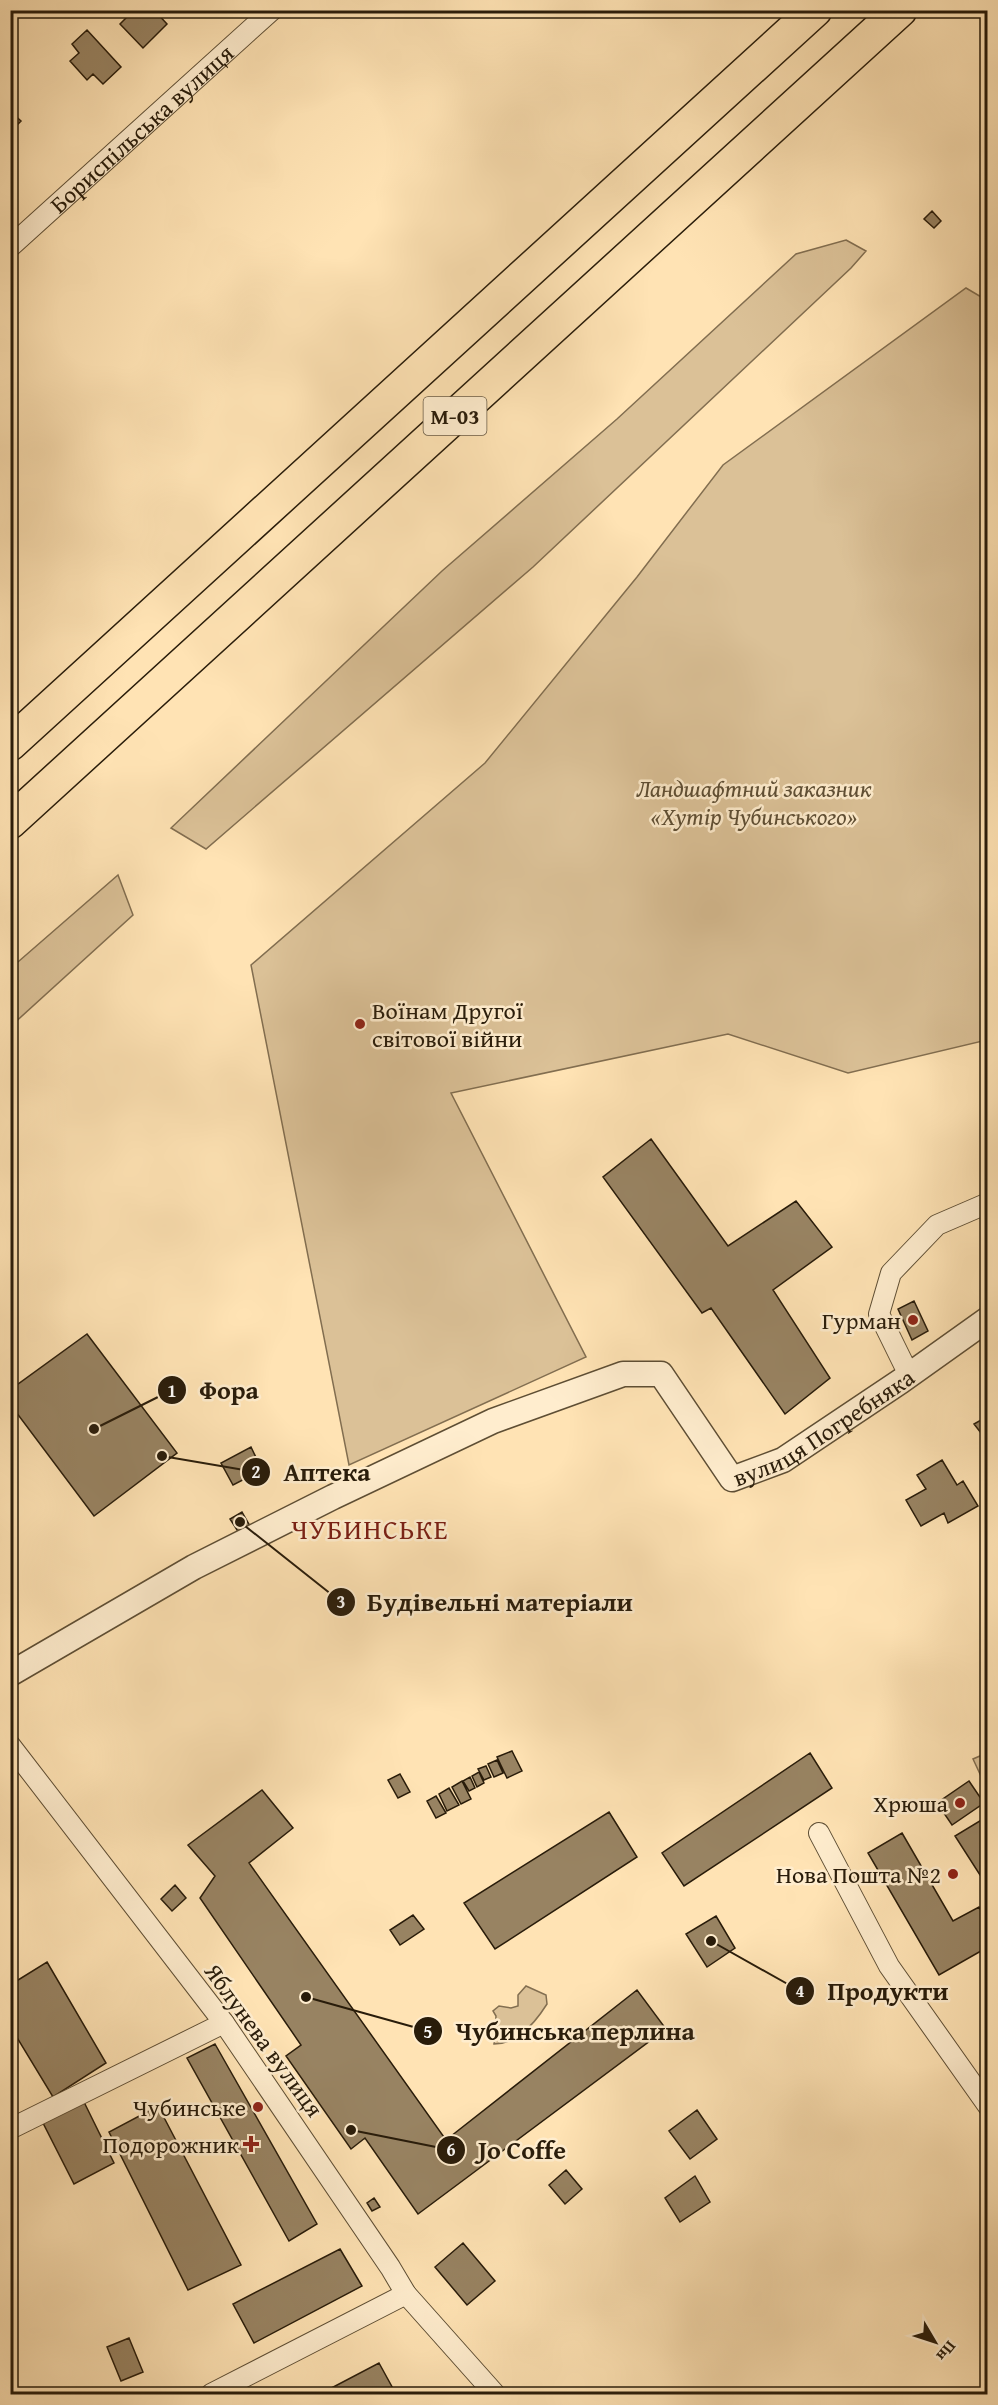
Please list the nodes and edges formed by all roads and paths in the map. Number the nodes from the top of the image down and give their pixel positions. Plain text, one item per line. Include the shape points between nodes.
1 (272, 10) edge
2 (815, 10) edge
3 (900, 10) edge
4 (10, 247) edge
5 (10, 744) edge
6 (10, 822) edge
7 (987, 1203) edge
8 (987, 1319) edge
9 (909, 1375) junction
10 (10, 1674) edge
11 (10, 1745) edge
12 (819, 1833) dead end
13 (224, 2023) junction
14 (987, 2106) edge
15 (10, 2129) edge
16 (406, 2294) junction
17 (211, 2394) edge
18 (495, 2394) edge

1 - 4 street, Бориспільська вулиця
2 - 5 highway, М-03
3 - 6 highway, М-03
7 - 9 street via 937,1225 891,1273 879,1314
8 - 9 street, вулиця Погребняка
9 - 10 street, вулиця Погребняка via 783,1460 732,1479 661,1374 624,1374 493,1421 333,1497 194,1567
11 - 13 street, Яблунева вулиця
12 - 14 street via 889,1966
13 - 15 street
13 - 16 street, Яблунева вулиця
16 - 17 street
16 - 18 street, Яблунева вулиця

